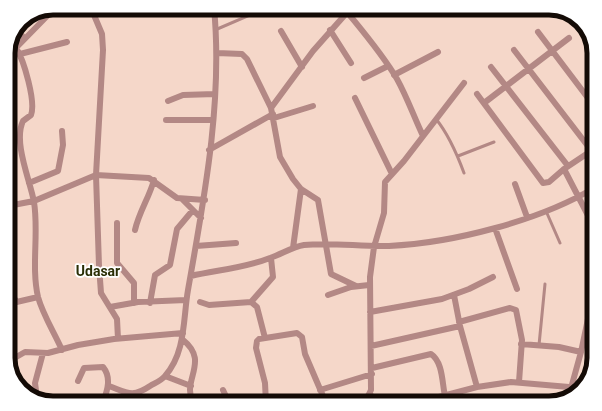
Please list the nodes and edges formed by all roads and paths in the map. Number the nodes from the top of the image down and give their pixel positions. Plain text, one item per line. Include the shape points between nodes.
1 (48, 15) edge
2 (94, 15) edge
3 (215, 15) edge
4 (249, 15) edge
5 (345, 15) edge
6 (350, 15) edge
7 (216, 30) junction
8 (330, 30) junction
9 (281, 31) dead end
10 (538, 32) dead end
11 (21, 33) edge
12 (569, 38) dead end
13 (24, 39) junction
14 (67, 42) dead end
15 (16, 48) joint
16 (514, 50) dead end
17 (552, 51) junction
18 (438, 52) dead end
19 (217, 53) junction
20 (20, 54) junction
21 (351, 63) dead end
22 (388, 66) junction
23 (302, 67) junction
24 (491, 67) dead end
25 (529, 68) junction
26 (394, 75) junction
27 (364, 78) dead end
28 (464, 83) dead end
29 (506, 86) junction
30 (215, 94) junction
31 (477, 94) dead end
32 (587, 97) edge
33 (355, 98) dead end
34 (168, 101) dead end
35 (484, 103) junction
36 (313, 106) dead end
37 (273, 113) junction
38 (436, 119) junction
39 (166, 120) dead end
40 (212, 120) junction
41 (62, 131) dead end
42 (423, 136) junction
43 (494, 142) dead end
44 (587, 143) edge
45 (209, 150) junction
46 (587, 155) edge
47 (458, 156) junction
48 (566, 167) junction
49 (464, 173) dead end
50 (392, 174) junction
51 (96, 175) junction
52 (154, 180) junction
53 (29, 183) junction
54 (514, 184) dead end
55 (301, 190) junction
56 (587, 192) edge
57 (579, 197) junction
58 (182, 199) junction
59 (205, 200) junction
60 (34, 201) junction
61 (15, 205) edge
62 (193, 210) junction
63 (546, 211) junction
64 (587, 213) edge
65 (527, 217) junction
66 (201, 218) junction
67 (117, 223) dead end
68 (495, 228) junction
69 (135, 230) dead end
70 (236, 243) dead end
71 (560, 243) dead end
72 (327, 244) junction
73 (196, 246) junction
74 (374, 246) junction
75 (293, 248) junction
76 (270, 258) junction
77 (190, 276) junction
78 (492, 277) dead end
79 (545, 284) dead end
80 (369, 285) junction
81 (356, 286) junction
82 (517, 289) dead end
83 (328, 295) dead end
84 (454, 295) junction
85 (38, 297) junction
86 (186, 300) junction
87 (16, 302) edge
88 (200, 302) dead end
89 (251, 302) junction
90 (134, 303) junction
91 (150, 303) junction
92 (110, 307) junction
93 (370, 312) junction
94 (459, 324) junction
95 (587, 324) edge
96 (183, 336) junction
97 (265, 338) junction
98 (118, 339) junction
99 (521, 344) junction
100 (539, 345) junction
101 (371, 346) junction
102 (62, 350) junction
103 (581, 352) junction
104 (43, 353) junction
105 (15, 357) edge
106 (372, 371) junction
107 (165, 376) junction
108 (78, 381) dead end
109 (518, 382) junction
110 (108, 386) junction
111 (191, 386) junction
112 (478, 387) junction
113 (569, 387) junction
114 (572, 389) edge
115 (224, 390) dead end
116 (320, 390) junction
117 (569, 391) edge
118 (36, 392) edge
119 (370, 394) joint
120 (105, 396) edge
121 (192, 396) edge
122 (226, 396) edge
123 (266, 396) edge
124 (323, 396) edge
125 (367, 396) edge
126 (445, 396) joint

1 - 13 street
2 - 51 street via 102,34 103,50
3 - 7 street
4 - 7 lane
5 - 8 street
6 - 22 street
7 - 19 street
8 - 21 street
8 - 23 street
9 - 23 street
10 - 17 street
11 - 13 street
12 - 17 street
13 - 15 street
14 - 20 street
15 - 20 street
16 - 25 street
17 - 25 street
17 - 32 street
18 - 26 street
19 - 30 street
19 - 37 street via 244,55
20 - 53 street via 33,107 31,116 23,121 21,130 22,154
22 - 26 street
22 - 27 street
23 - 37 street
24 - 29 street
25 - 29 street
25 - 44 street
26 - 42 street
28 - 38 street
29 - 35 street
29 - 48 street
30 - 34 street via 183,95
30 - 40 street
31 - 35 street
33 - 50 street
35 - 48 street via 540,181 549,182
36 - 37 street
37 - 45 street
37 - 55 street via 280,157
38 - 42 street
38 - 47 lane
39 - 40 street
40 - 45 street
41 - 53 street via 62,152 58,171
42 - 50 street
43 - 47 lane
45 - 59 street
46 - 48 street
47 - 49 lane
48 - 57 street
50 - 74 street via 384,186 384,212
51 - 52 street via 136,176
51 - 60 street
51 - 92 street via 101,294
52 - 58 street via 174,197
52 - 69 street
53 - 60 street
54 - 65 street
55 - 72 street via 318,200
55 - 75 street
56 - 57 street
57 - 63 street
57 - 64 street
58 - 59 street
58 - 62 street
59 - 66 street
60 - 61 street
60 - 85 street
62 - 66 street
62 - 91 street via 177,229 170,265 155,275
63 - 65 street
63 - 71 lane
65 - 68 street
66 - 73 street
67 - 90 street via 117,263 134,282
68 - 74 street via 422,242
68 - 82 street
70 - 73 street
72 - 74 street
72 - 75 street
72 - 81 street via 331,274
73 - 77 street
74 - 80 street
75 - 76 street
76 - 77 street
76 - 89 street via 273,277
77 - 86 street
78 - 84 street
79 - 100 lane
80 - 81 street
80 - 93 street
81 - 83 street
84 - 93 street
84 - 94 street
85 - 87 street
85 - 102 street
86 - 91 street
86 - 96 street
88 - 89 street via 209,305
89 - 97 street via 257,307
90 - 91 street
90 - 92 street
92 - 98 street via 117,319
93 - 101 street
94 - 99 street via 514,308
94 - 101 street
94 - 112 street
95 - 103 street
96 - 98 street
96 - 107 street via 171,368
96 - 111 street via 192,347 195,356
97 - 116 street via 301,335 305,354
97 - 123 street via 259,339 256,344
98 - 102 street
99 - 100 street
99 - 109 street
100 - 103 street via 564,347
101 - 106 street
102 - 104 street
103 - 113 street
104 - 105 street via 25,352
104 - 118 street via 35,383
106 - 116 street
106 - 119 street
106 - 126 street via 431,354 439,363
107 - 110 street via 138,394 132,395
107 - 111 street
108 - 110 street via 84,368 103,366
109 - 112 street
109 - 113 street
110 - 120 street
111 - 121 street
112 - 126 street
113 - 114 street
113 - 117 street
115 - 122 street
116 - 124 street
119 - 125 street

